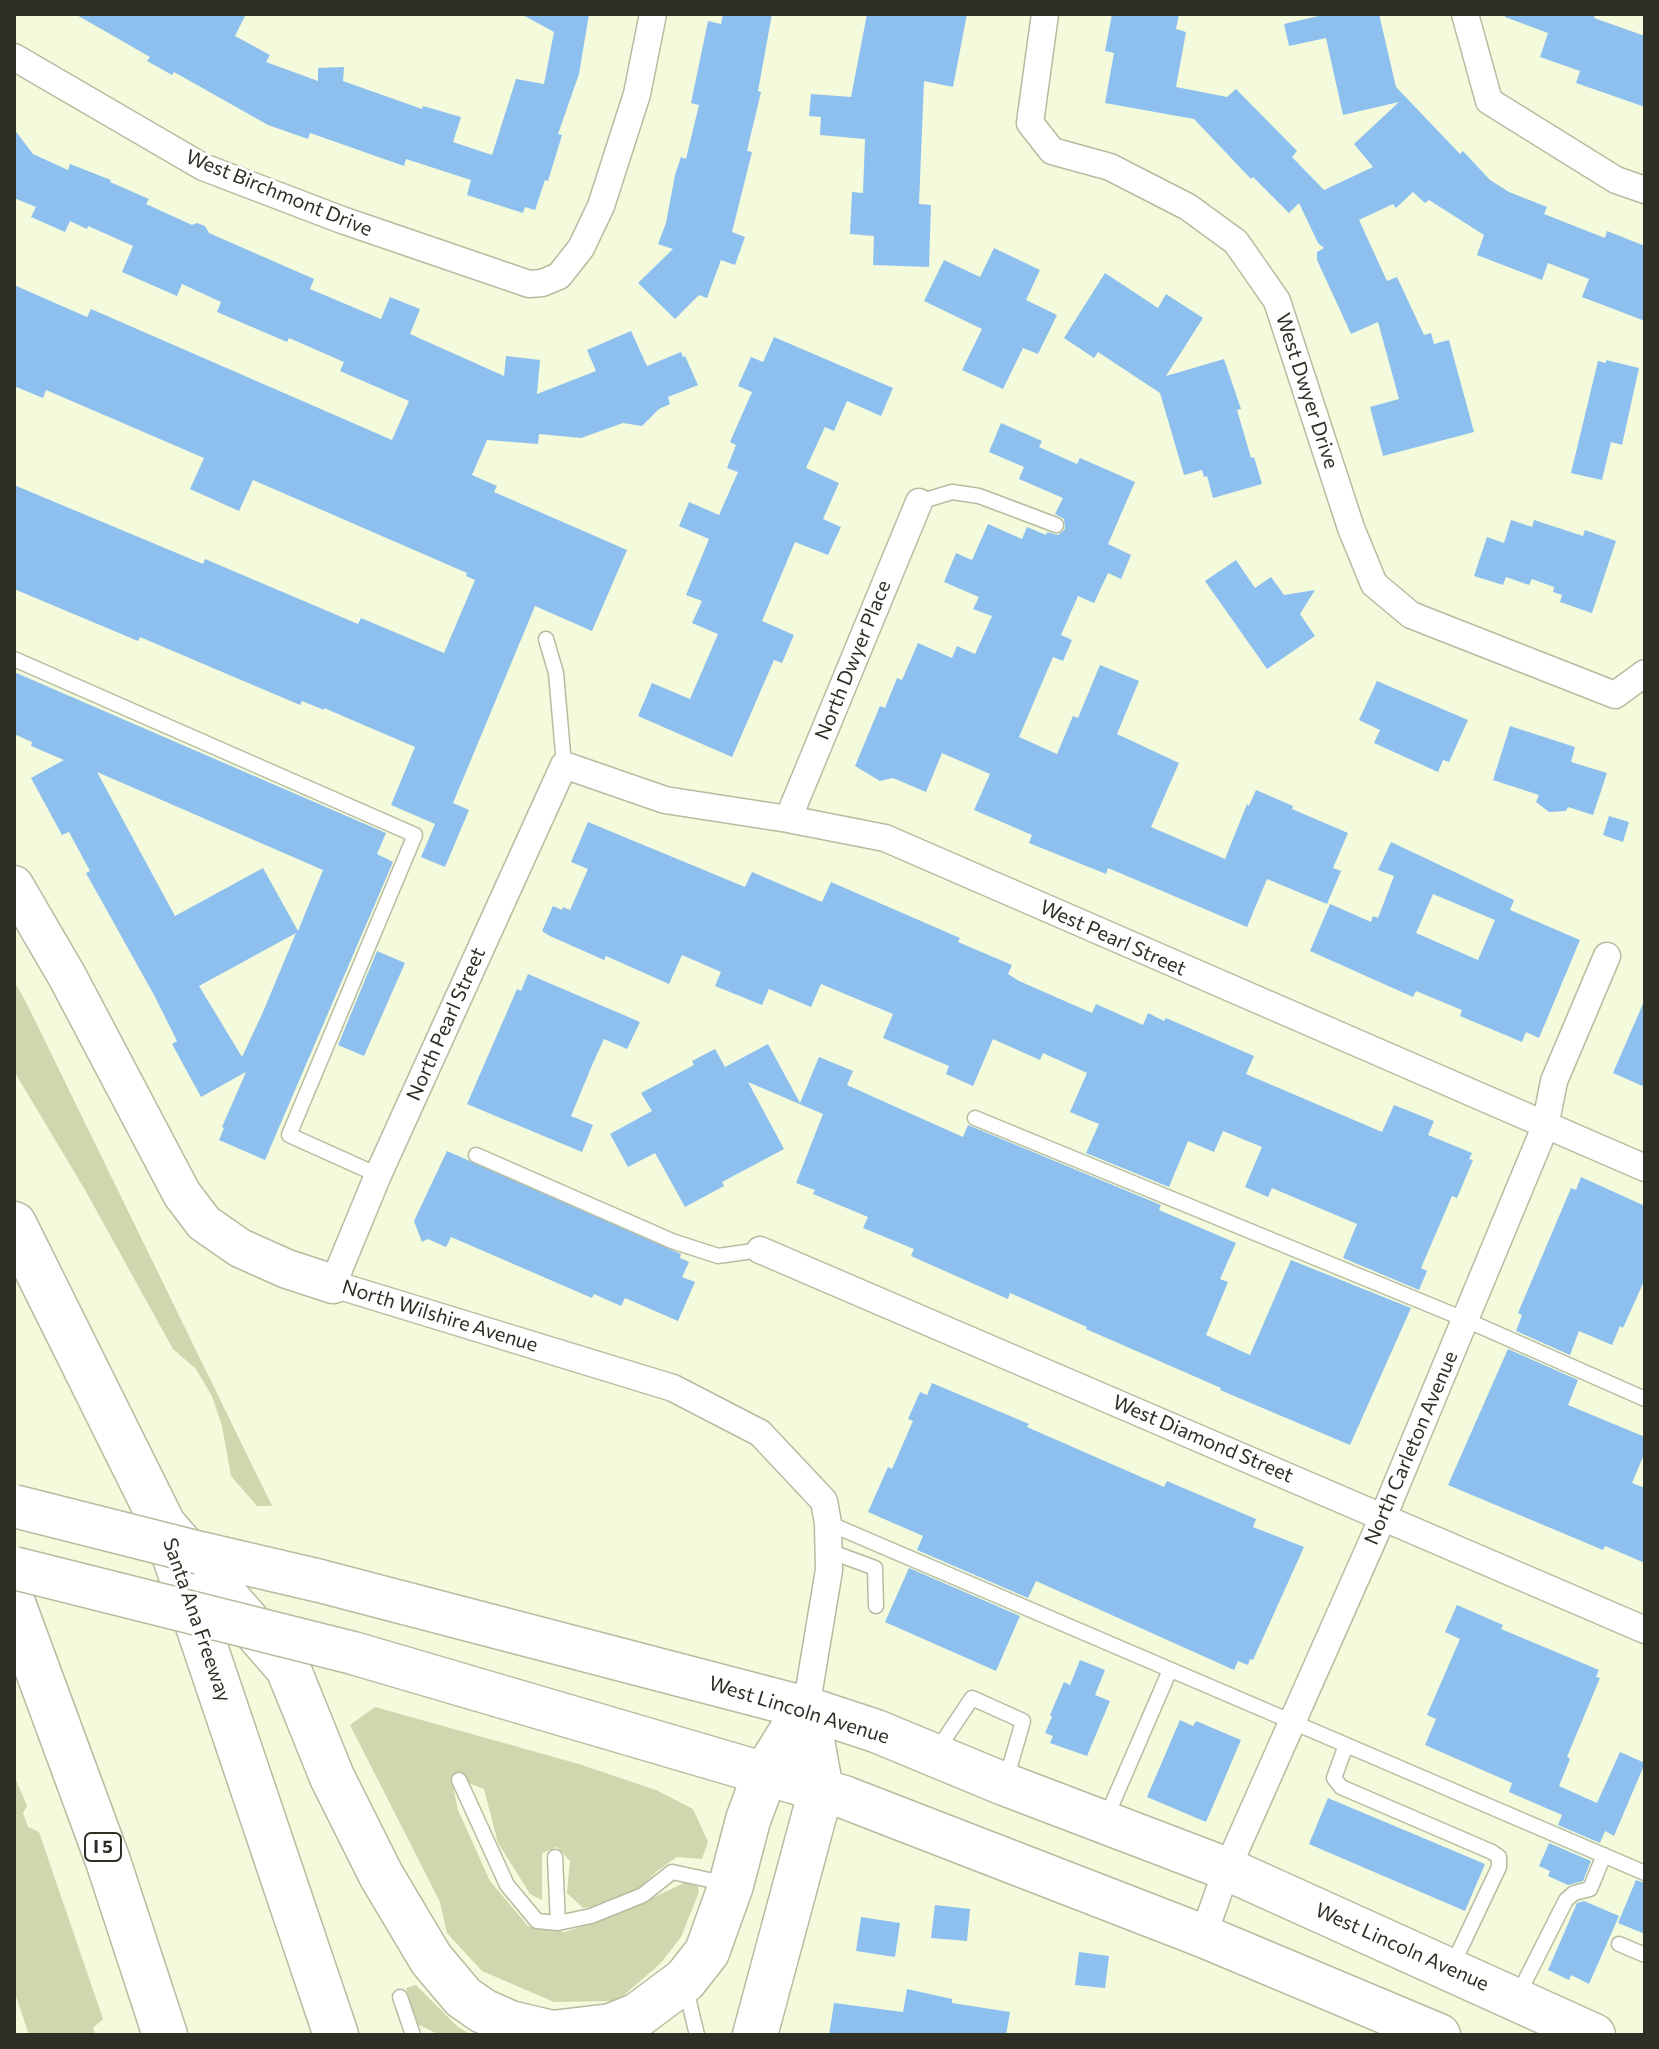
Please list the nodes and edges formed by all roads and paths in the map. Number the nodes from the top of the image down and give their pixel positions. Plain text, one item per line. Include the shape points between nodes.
1 (653, 14) edge
2 (1045, 14) edge
3 (1465, 14) edge
4 (14, 57) edge
5 (1645, 190) edge
6 (919, 502) joint
7 (1056, 525) dead end
8 (546, 639) dead end
9 (14, 659) edge
10 (1645, 673) edge
11 (564, 765) junction
12 (788, 819) junction
13 (14, 885) edge
14 (1607, 956) dead end
15 (975, 1118) dead end
16 (1545, 1127) junction
17 (476, 1155) dead end
18 (1645, 1168) edge
19 (378, 1175) junction
20 (14, 1224) edge
21 (760, 1250) joint
22 (333, 1284) junction
23 (1464, 1319) junction
24 (1645, 1399) edge
25 (14, 1506) edge
26 (1383, 1517) junction
27 (828, 1523) junction
28 (165, 1528) junction
29 (829, 1551) junction
30 (14, 1568) edge
31 (14, 1606) edge
32 (876, 1606) dead end
33 (1645, 1630) edge
34 (25, 1648) edge
35 (1170, 1670) junction
36 (806, 1708) junction
37 (1292, 1722) junction
38 (1346, 1745) junction
39 (934, 1755) junction
40 (765, 1774) junction
41 (459, 1780) dead end
42 (1004, 1784) junction
43 (821, 1790) junction
44 (1104, 1822) junction
45 (1604, 1855) junction
46 (555, 1857) dead end
47 (1227, 1869) junction
48 (1645, 1873) edge
49 (731, 1885) junction
50 (558, 1923) junction
51 (1203, 1936) junction
52 (1619, 1944) dead end
53 (1645, 1955) edge
54 (1450, 1969) junction
55 (685, 1980) junction
56 (400, 1997) dead end
57 (1516, 1999) junction
58 (165, 2035) edge
59 (336, 2035) edge
60 (413, 2035) edge
61 (697, 2035) edge
62 (755, 2035) edge
63 (1439, 2035) edge
64 (1594, 2035) edge

1 - 4 street, West Birchmont Drive via 637,94 601,206 581,248 559,276 529,284 203,167
2 - 10 street, West Dwyer Drive via 1030,123 1052,151 1110,167 1188,207 1236,242 1277,301 1374,584 1411,615 1615,695
3 - 5 street via 1489,101 1616,180
6 - 7 lane via 952,492 979,496
6 - 12 street, North Dwyer Place
8 - 11 lane via 556,673
9 - 19 lane via 415,835 289,1135
11 - 12 street, West Pearl Street via 665,800
11 - 19 street, North Pearl Street
12 - 16 street, West Pearl Street via 885,838
13 - 22 street, North Wilshire Avenue via 182,1194 204,1223 240,1248
14 - 16 street, North Carleton Avenue via 1554,1081
15 - 23 lane
16 - 18 street, West Pearl Street
16 - 23 street, North Carleton Avenue
17 - 21 lane via 672,1241 718,1256
19 - 22 street, North Pearl Street
20 - 28 highway, Santa Ana Freeway
21 - 26 street, West Diamond Street
22 - 27 street, North Wilshire Avenue via 673,1388 760,1433 824,1501
23 - 24 lane
23 - 26 street, North Carleton Avenue
25 - 36 main road, West Lincoln Avenue, bridge
26 - 33 street, West Diamond Street
26 - 37 street, North Carleton Avenue
27 - 29 street, North Wilshire Avenue
27 - 35 lane
28 - 55 highway via 288,1668 332,1777 381,1875 431,1959 463,1997 510,2023 552,2033 611,2026 638,2015
28 - 59 highway, Santa Ana Freeway
29 - 32 lane via 875,1568
29 - 36 street, North Wilshire Avenue
30 - 40 main road, bridge via 353,1653
31 - 34 highway, I 5
34 - 58 highway, I 5 via 108,1861
35 - 37 lane
35 - 44 lane
36 - 39 main road, West Lincoln Avenue
36 - 40 highway
36 - 43 highway
37 - 38 lane
37 - 47 street, North Carleton Avenue
38 - 45 lane
38 - 54 lane via 1334,1778 1341,1787 1499,1857 1499,1867
39 - 42 main road, West Lincoln Avenue
39 - 42 lane via 972,1698 996,1707 1023,1721
40 - 43 main road
40 - 49 highway
41 - 50 lane via 507,1885 537,1921
42 - 44 main road, West Lincoln Avenue
43 - 51 main road
43 - 62 highway
44 - 47 main road, West Lincoln Avenue
45 - 48 lane
45 - 57 lane via 1590,1889 1566,1900
46 - 50 lane
47 - 51 street, North Carleton Avenue
47 - 54 main road, West Lincoln Avenue
49 - 50 lane via 672,1872 643,1895
49 - 55 highway via 707,1952
51 - 63 main road
52 - 53 lane
54 - 57 main road, West Lincoln Avenue
55 - 61 lane
56 - 60 lane
57 - 64 main road, West Lincoln Avenue

